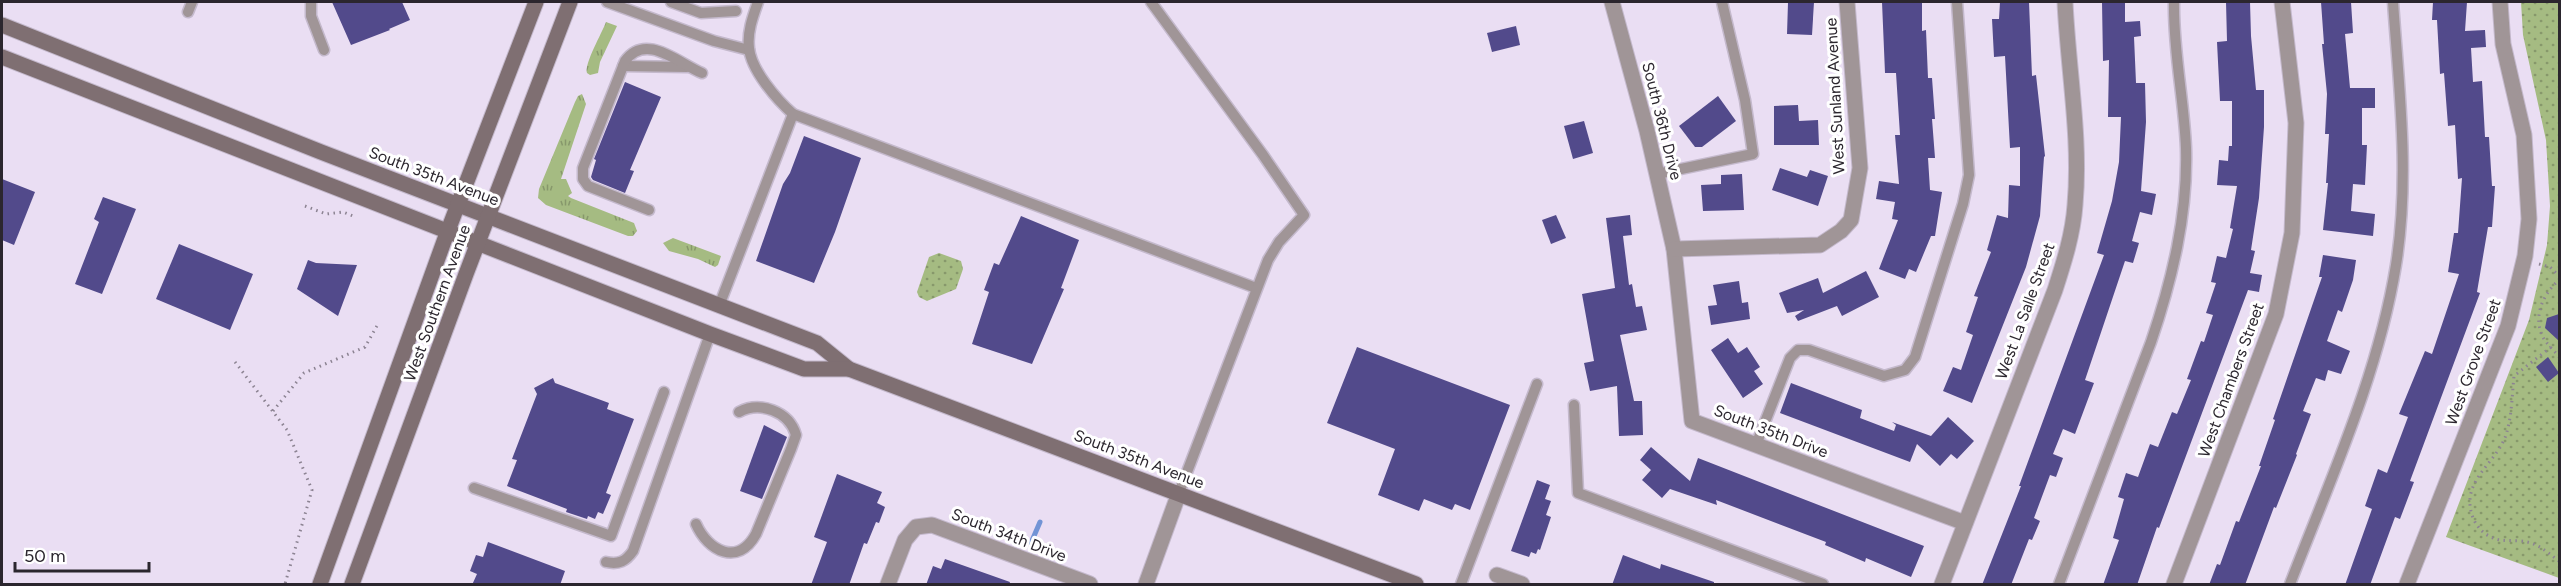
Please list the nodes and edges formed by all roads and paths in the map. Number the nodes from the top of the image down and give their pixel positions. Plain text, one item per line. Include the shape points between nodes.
1 (311, 2) edge
2 (536, 2) edge
3 (570, 2) edge
4 (607, 2) edge
5 (671, 2) edge
6 (758, 2) edge
7 (1151, 2) edge
8 (1612, 2) edge
9 (1722, 2) edge
10 (1847, 2) edge
11 (1957, 2) edge
12 (2065, 2) edge
13 (2174, 2) edge
14 (2282, 2) edge
15 (2393, 2) edge
16 (2500, 2) edge
17 (735, 11) dead end
18 (2, 25) edge
19 (324, 50) dead end
20 (749, 50) junction
21 (2, 57) edge
22 (623, 66) junction
23 (688, 67) junction
24 (702, 73) dead end
25 (793, 114) junction
26 (1657, 174) junction
27 (458, 204) junction
28 (305, 206) dead end
29 (649, 210) dead end
30 (352, 216) dead end
31 (488, 216) junction
32 (447, 233) junction
33 (477, 244) junction
34 (1674, 249) junction
35 (2525, 256) junction
36 (2559, 278) edge
37 (1256, 288) junction
38 (719, 306) junction
39 (378, 324) dead end
40 (711, 334) junction
41 (2551, 347) junction
42 (2559, 358) edge
43 (235, 362) dead end
44 (849, 369) junction
45 (1537, 384) dead end
46 (664, 392) dead end
47 (1574, 405) dead end
48 (273, 411) junction
49 (739, 412) dead end
50 (1756, 446) junction
51 (474, 488) dead end
52 (1179, 493) junction
53 (1965, 523) junction
54 (696, 524) dead end
55 (606, 562) dead end
56 (2559, 562) edge
57 (1497, 575) dead end
58 (285, 585) edge
59 (320, 585) edge
60 (352, 585) edge
61 (888, 585) edge
62 (1090, 585) edge
63 (1146, 585) edge
64 (1416, 585) edge
65 (1461, 585) edge
66 (1522, 585) edge
67 (1823, 585) edge
68 (1942, 585) edge
69 (2059, 585) edge
70 (2174, 585) edge
71 (2290, 585) edge
72 (2407, 585) edge

1 - 19 lane via 310,16
2 - 27 main road, West Southern Avenue
3 - 31 main road, West Southern Avenue
4 - 20 lane
5 - 17 lane via 701,13
6 - 20 lane
7 - 37 lane via 1304,215 1279,242
8 - 26 street, South 36th Drive
9 - 26 lane via 1753,154
10 - 34 street, West Sunland Avenue via 1860,168 1851,220 1820,245
11 - 50 lane via 1968,175 1963,204 1915,357 1905,370 1884,376 1809,350 1798,350 1790,358
12 - 53 street, West La Salle Street via 2077,163 2068,248
13 - 69 lane via 2186,150 2182,229 2151,342
14 - 70 street, West Chambers Street via 2296,123 2292,233 2276,314
15 - 71 lane via 2403,167 2396,264 2372,367
16 - 35 street, West Grove Street via 2503,44 2524,135 2529,219
18 - 27 main road, South 35th Avenue
20 - 25 lane via 767,87
21 - 32 main road, South 35th Avenue
22 - 23 lane
22 - 23 lane via 637,49 648,48
22 - 29 lane via 583,168 583,180 607,195
23 - 24 lane
25 - 37 lane
25 - 38 lane
26 - 34 street, South 36th Drive
27 - 31 main road, South 35th Avenue
27 - 32 main road, West Southern Avenue
28 - 30 path via 326,214 343,212
31 - 33 main road, West Southern Avenue
31 - 38 main road, South 35th Avenue
32 - 33 main road, South 35th Avenue
32 - 59 main road, West Southern Avenue
33 - 40 main road, South 35th Avenue
33 - 60 main road, West Southern Avenue
34 - 50 street, South 35th Drive via 1692,421
35 - 36 path via 2550,267
35 - 72 street, West Grove Street via 2508,326
36 - 41 path via 2542,301 2538,318 2542,337
37 - 52 lane
38 - 44 main road, South 35th Avenue via 817,343
39 - 48 path via 365,347 304,373
40 - 44 main road, South 35th Avenue via 804,369
40 - 55 lane via 633,550 620,563
41 - 42 path
41 - 56 path via 2514,376 2506,434 2497,455 2477,476 2470,509 2474,521 2489,537 2531,543
43 - 48 path
44 - 52 main road, South 35th Avenue
45 - 65 lane
46 - 51 lane via 611,536
47 - 67 lane via 1578,493
48 - 58 path via 287,430 312,490
49 - 54 lane via 763,407 788,419 796,435 791,449 747,547 741,551 722,550 702,537
50 - 53 street, South 35th Drive
52 - 63 street
52 - 64 main road, South 35th Avenue
53 - 68 street, West La Salle Street
57 - 66 street
61 - 62 street, South 34th Drive via 905,540 916,528 932,525

